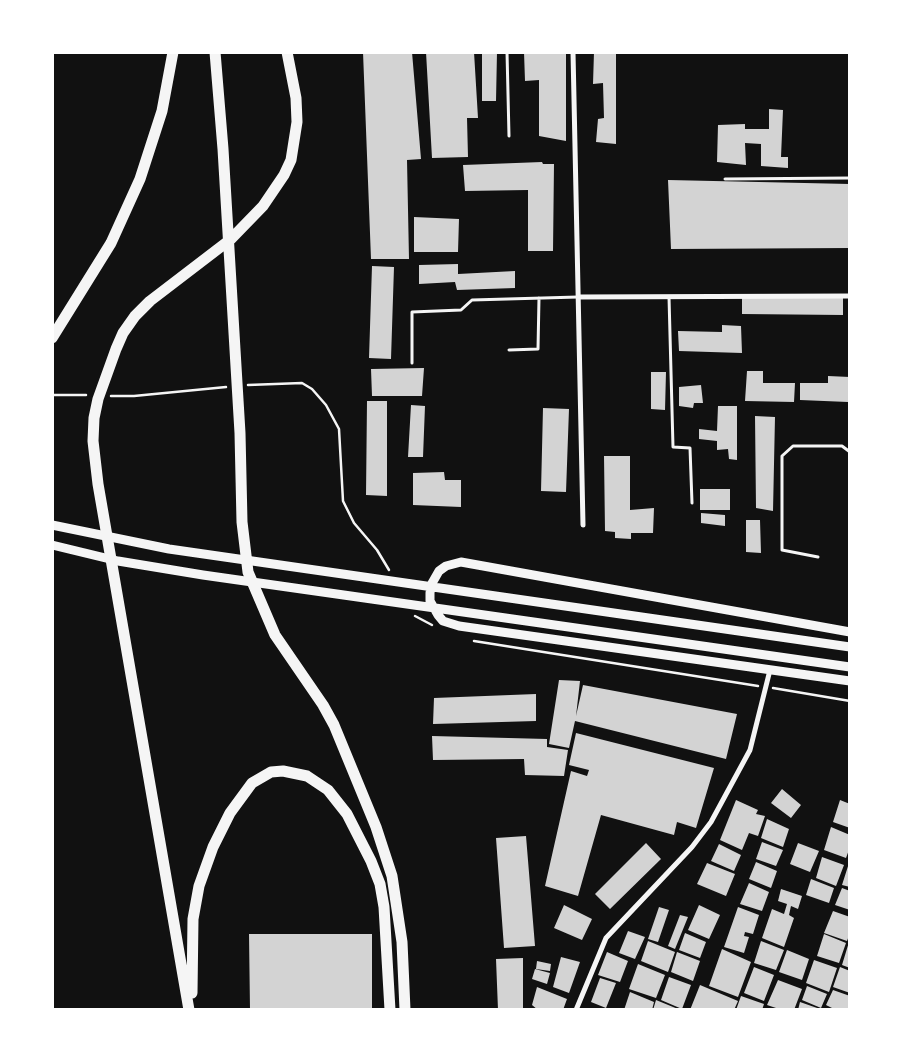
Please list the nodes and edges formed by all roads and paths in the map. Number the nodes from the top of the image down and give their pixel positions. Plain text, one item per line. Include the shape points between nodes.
1 (173, 52) edge
2 (215, 52) edge
3 (287, 52) edge
4 (507, 52) edge
5 (573, 52) edge
6 (509, 136) dead end
7 (850, 178) edge
8 (725, 179) dead end
9 (669, 296) junction
10 (850, 296) edge
11 (578, 297) junction
12 (539, 298) junction
13 (52, 338) edge
14 (509, 350) dead end
15 (412, 363) dead end
16 (240, 386) dead end
17 (230, 387) dead end
18 (52, 395) edge
19 (89, 395) dead end
20 (107, 396) dead end
21 (850, 452) edge
22 (692, 503) dead end
23 (52, 525) edge
24 (583, 525) dead end
25 (52, 545) edge
26 (818, 557) dead end
27 (391, 575) dead end
28 (410, 609) dead end
29 (439, 628) dead end
30 (850, 632) edge
31 (472, 640) dead end
32 (850, 647) edge
33 (850, 667) edge
34 (770, 670) junction
35 (850, 681) edge
36 (766, 687) junction
37 (850, 701) edge
38 (191, 1010) edge
39 (390, 1010) edge
40 (405, 1010) edge
41 (576, 1010) edge

1 - 13 highway via 162,110 140,179 111,244
2 - 40 highway via 240,433 242,522 248,572 275,635 334,725 376,827 394,884 402,942
3 - 38 highway via 297,122 291,160 284,176 263,206 231,239 135,316 123,333 96,410 97,477
4 - 6 lane
5 - 11 street
7 - 8 lane
9 - 10 street
9 - 11 street
9 - 22 lane via 673,447 690,448
11 - 12 lane
11 - 24 street
12 - 14 lane via 538,349
12 - 15 lane via 472,300 461,310 412,312
16 - 27 path via 302,383 326,405 339,429 343,501 354,523 377,550
17 - 20 path
18 - 19 path
21 - 26 lane via 842,446 794,446 782,456 782,550
23 - 32 main road via 169,549
25 - 33 main road via 118,561 203,575
28 - 29 path via 415,617
30 - 34 main road via 461,562 439,571 431,585 433,608 451,624
31 - 36 path
34 - 35 main road
34 - 36 street
36 - 37 path
36 - 41 street via 750,750 711,822 692,847 606,938
38 - 39 highway via 193,919 199,886 213,847 230,813 252,783 271,772 284,770 307,776 328,790 347,814 371,861 384,907

